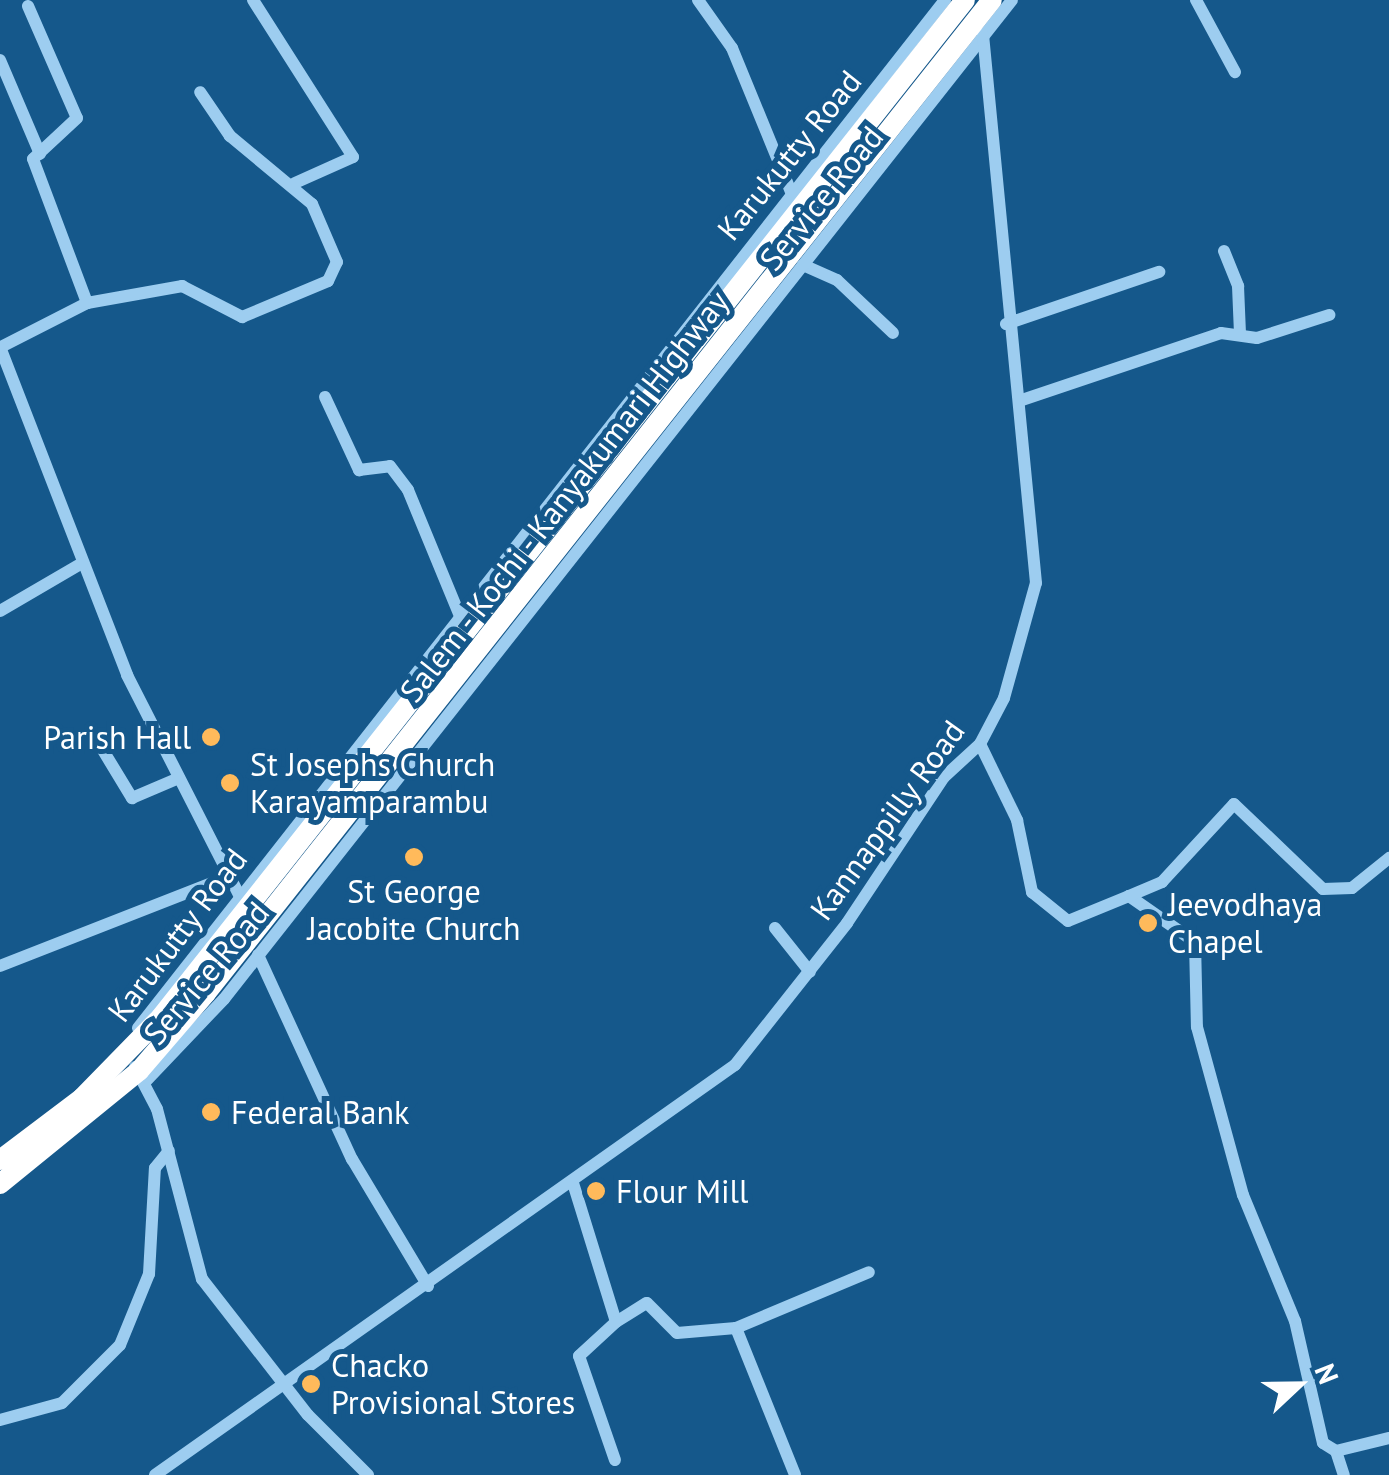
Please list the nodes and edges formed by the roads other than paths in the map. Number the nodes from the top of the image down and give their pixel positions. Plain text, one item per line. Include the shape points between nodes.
1 (253, 0) edge
2 (698, 0) edge
3 (946, 0) edge
4 (1012, 0) edge
5 (1196, 0) edge
6 (28, 6) dead end
7 (980, 12) edge
8 (0, 60) edge
9 (1235, 72) dead end
10 (200, 92) dead end
11 (40, 154) junction
12 (294, 183) junction
13 (792, 194) junction
14 (1224, 251) dead end
15 (803, 265) junction
16 (1159, 272) dead end
17 (87, 303) junction
18 (1329, 315) dead end
19 (1006, 324) junction
20 (893, 333) dead end
21 (1240, 334) junction
22 (0, 347) edge
23 (325, 397) dead end
24 (1019, 401) junction
25 (82, 562) junction
26 (0, 611) edge
27 (460, 616) junction
28 (980, 744) junction
29 (101, 748) dead end
30 (179, 778) junction
31 (1389, 858) edge
32 (224, 878) junction
33 (238, 894) junction
34 (1129, 896) junction
35 (776, 928) dead end
36 (258, 955) junction
37 (0, 966) edge
38 (810, 972) junction
39 (136, 1070) junction
40 (169, 1151) junction
41 (0, 1160) edge
42 (573, 1183) junction
43 (0, 1184) edge
44 (868, 1272) dead end
45 (428, 1286) junction
46 (616, 1322) junction
47 (736, 1328) junction
48 (284, 1380) junction
49 (0, 1420) edge
50 (1389, 1438) edge
51 (1336, 1451) junction
52 (614, 1460) dead end
53 (155, 1475) edge
54 (368, 1475) edge
55 (795, 1475) edge
56 (1344, 1475) edge

1 - 12 street via 353,157
2 - 13 street via 732,48
3 - 13 street, Karukutty Road
4 - 7 street, Service Road
5 - 9 street
6 - 11 street via 77,118
7 - 15 street, Service Road
7 - 19 street, Kannappilly Road
7 - 39 highway, Salem - Kochi - Kanyakumari Highway via 413,738
8 - 11 street
10 - 12 street via 230,136
11 - 17 street via 33,159 42,193
12 - 17 street via 337,262 328,282 242,317 182,286
13 - 27 street, Karukutty Road
14 - 21 street via 1238,286
15 - 20 street via 836,280
15 - 36 street, Service Road
16 - 19 street
17 - 22 street
18 - 21 street via 1257,338
19 - 24 street, Kannappilly Road
21 - 24 street via 1131,358
22 - 25 street
23 - 27 street via 359,470 390,466 408,490
24 - 28 street, Kannappilly Road via 1036,583 1004,698
25 - 26 street
25 - 30 street
27 - 33 street, Karukutty Road
28 - 34 street via 1017,820 1032,892 1068,921
28 - 38 street, Kannappilly Road via 944,777
29 - 30 street via 132,798
30 - 32 street
31 - 34 street via 1352,888 1323,889 1234,804 1162,882
32 - 33 street
32 - 37 street
33 - 39 street, Karukutty Road
34 - 51 street via 1182,926 1198,951 1195,1016 1243,1195 1296,1321 1320,1436
35 - 38 street
36 - 39 street, Service Road
36 - 45 street via 352,1159
38 - 42 street, Kannappilly Road via 735,1065
39 - 40 street
39 - 41 highway, Salem - Kochi - Kanyakumari Highway
39 - 43 highway, Salem - Kochi - Kanyakumari Highway
40 - 48 street via 202,1279
40 - 49 street via 156,1164 149,1274 120,1345 62,1403
42 - 45 street, Kannappilly Road
42 - 46 street
44 - 47 street
45 - 48 street, Kannappilly Road
46 - 47 street via 647,1303 677,1332
46 - 52 street via 579,1356
47 - 55 street
48 - 53 street, Kannappilly Road
48 - 54 street
50 - 51 street
51 - 56 street

